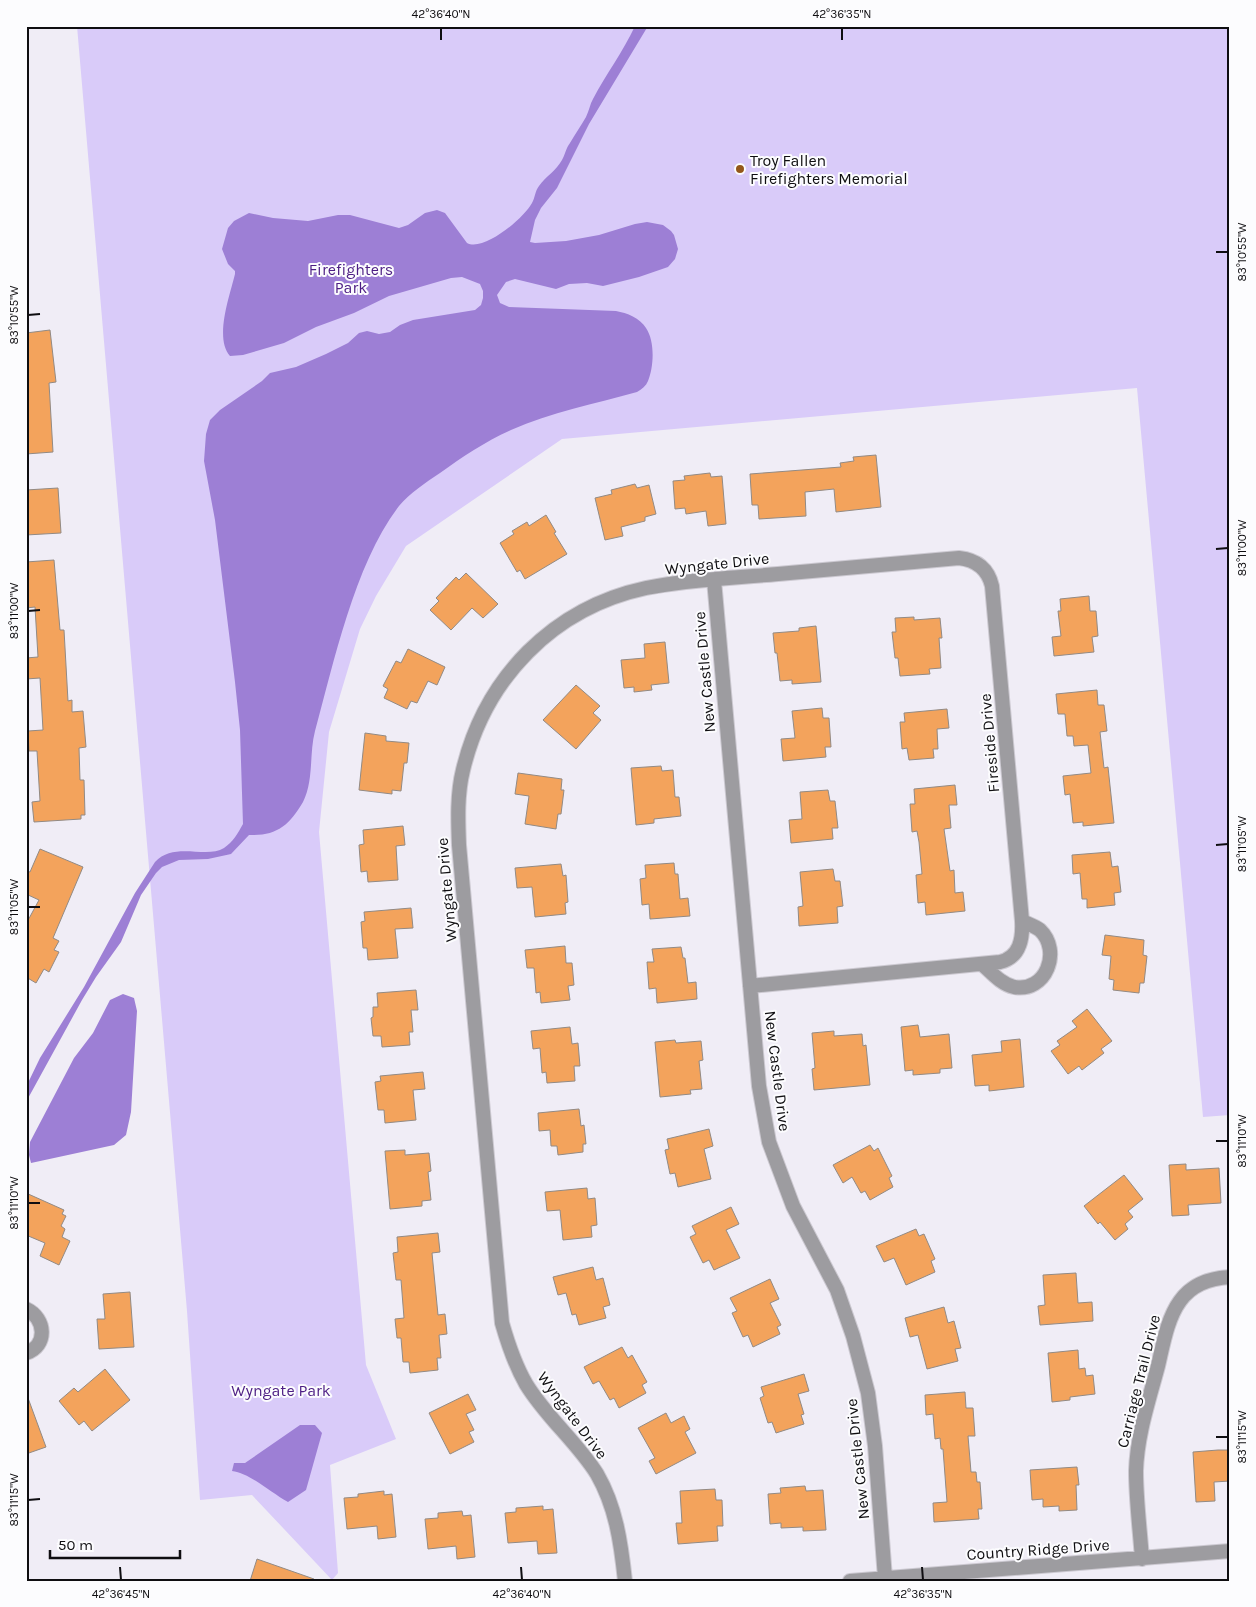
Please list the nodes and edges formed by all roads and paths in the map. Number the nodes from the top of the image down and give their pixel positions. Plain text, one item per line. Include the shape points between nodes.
1 (980, 564) joint
2 (714, 580) junction
3 (1022, 921) junction
4 (982, 964) junction
5 (750, 986) junction
6 (1230, 1277) edge
7 (26, 1309) edge
8 (26, 1353) edge
9 (1230, 1551) edge
10 (1142, 1559) junction
11 (885, 1578) junction
12 (624, 1581) edge
13 (850, 1581) edge

1 - 2 street, Wyngate Drive via 959,558
1 - 3 street, Fireside Drive via 992,586
2 - 5 street, New Castle Drive
2 - 12 street, Wyngate Drive via 646,588 616,597 581,612 539,641 501,684 478,724 463,771 459,796 459,845 502,1323 526,1384 587,1460 611,1503 619,1532
3 - 4 street, Fireside Drive via 1022,939 1013,955 1000,962
3 - 4 street via 1040,930 1049,945 1051,962 1043,976 1030,985 1014,987 999,980
4 - 5 street, Fireside Drive
5 - 11 street, New Castle Drive via 759,1086 769,1142 793,1206 837,1290 868,1393
6 - 10 street, Carriage Trail Drive via 1202,1282 1189,1290 1169,1324 1137,1454
7 - 8 street via 39,1320 42,1333 36,1347
9 - 10 street, Country Ridge Drive
10 - 11 street, Country Ridge Drive
11 - 13 street, Country Ridge Drive

